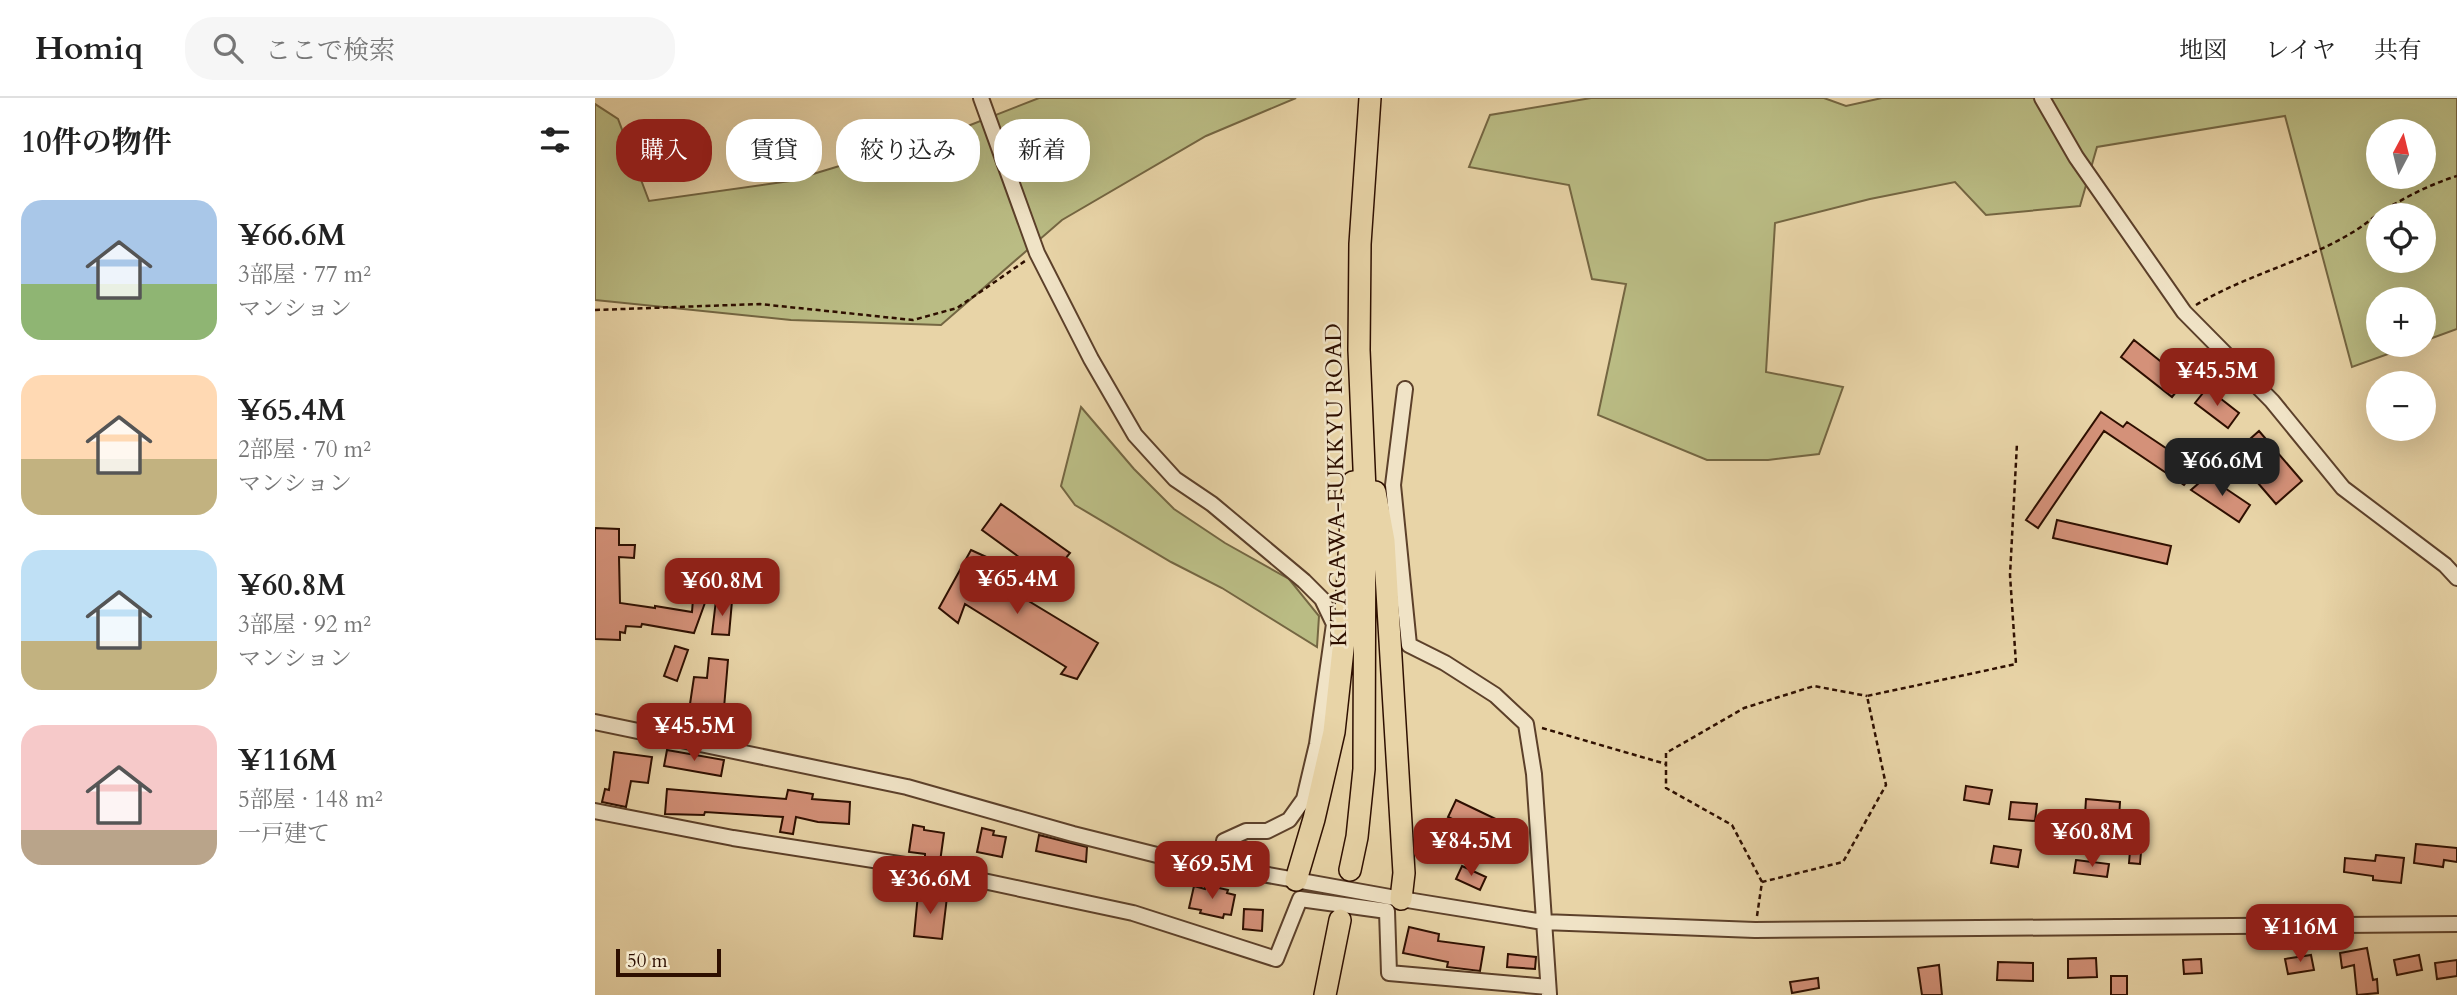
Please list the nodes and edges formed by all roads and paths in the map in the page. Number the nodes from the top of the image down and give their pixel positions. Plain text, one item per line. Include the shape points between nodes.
1 (981, 98) edge
2 (1370, 98) edge
3 (2042, 98) edge
4 (2457, 176) edge
5 (1037, 253) junction
6 (595, 310) edge
7 (2184, 312) junction
8 (1405, 389) dead end
9 (1362, 428) junction
10 (2017, 443) dead end
11 (2457, 578) edge
12 (1867, 696) junction
13 (595, 722) edge
14 (1526, 724) junction
15 (1666, 764) junction
16 (595, 811) edge
17 (1220, 867) junction
18 (1350, 870) dead end
19 (1296, 880) junction
20 (1762, 882) junction
21 (1401, 899) junction
22 (1340, 920) dead end
23 (1543, 922) junction
24 (2457, 924) edge
25 (1755, 930) junction
26 (1548, 991) edge
27 (1325, 995) edge

1 - 5 street
2 - 9 highway, KITAGAWA-FUKKYU ROAD via 1360,244
3 - 7 street via 2076,158
4 - 7 path via 2426,186 2349,235 2221,290
5 - 6 path via 957,308 913,320 760,304
5 - 17 street via 1135,435 1175,479 1304,581 1322,599 1334,624 1317,744 1304,799 1289,820 1267,831 1246,831 1224,841
7 - 11 street via 2272,401 2343,488
8 - 14 street via 1393,485 1409,645 1495,695
9 - 18 highway, KITAGAWA-FUKKYU ROAD via 1364,769
9 - 19 highway via 1351,497 1345,631 1334,732
9 - 21 highway via 1384,541 1404,873
10 - 12 path via 2010,575 2016,664
12 - 15 path via 1814,686 1744,708 1666,753
12 - 20 path via 1886,785 1843,862
13 - 17 street via 907,787 1073,834
14 - 15 path
14 - 23 street via 1534,774
15 - 20 path via 1666,788 1732,825
16 - 26 street via 918,867 1133,913 1276,959 1300,899 1387,911 1389,973
17 - 19 street
19 - 21 street
20 - 25 path
21 - 23 street
22 - 27 highway
23 - 25 street
23 - 26 street
24 - 25 street

